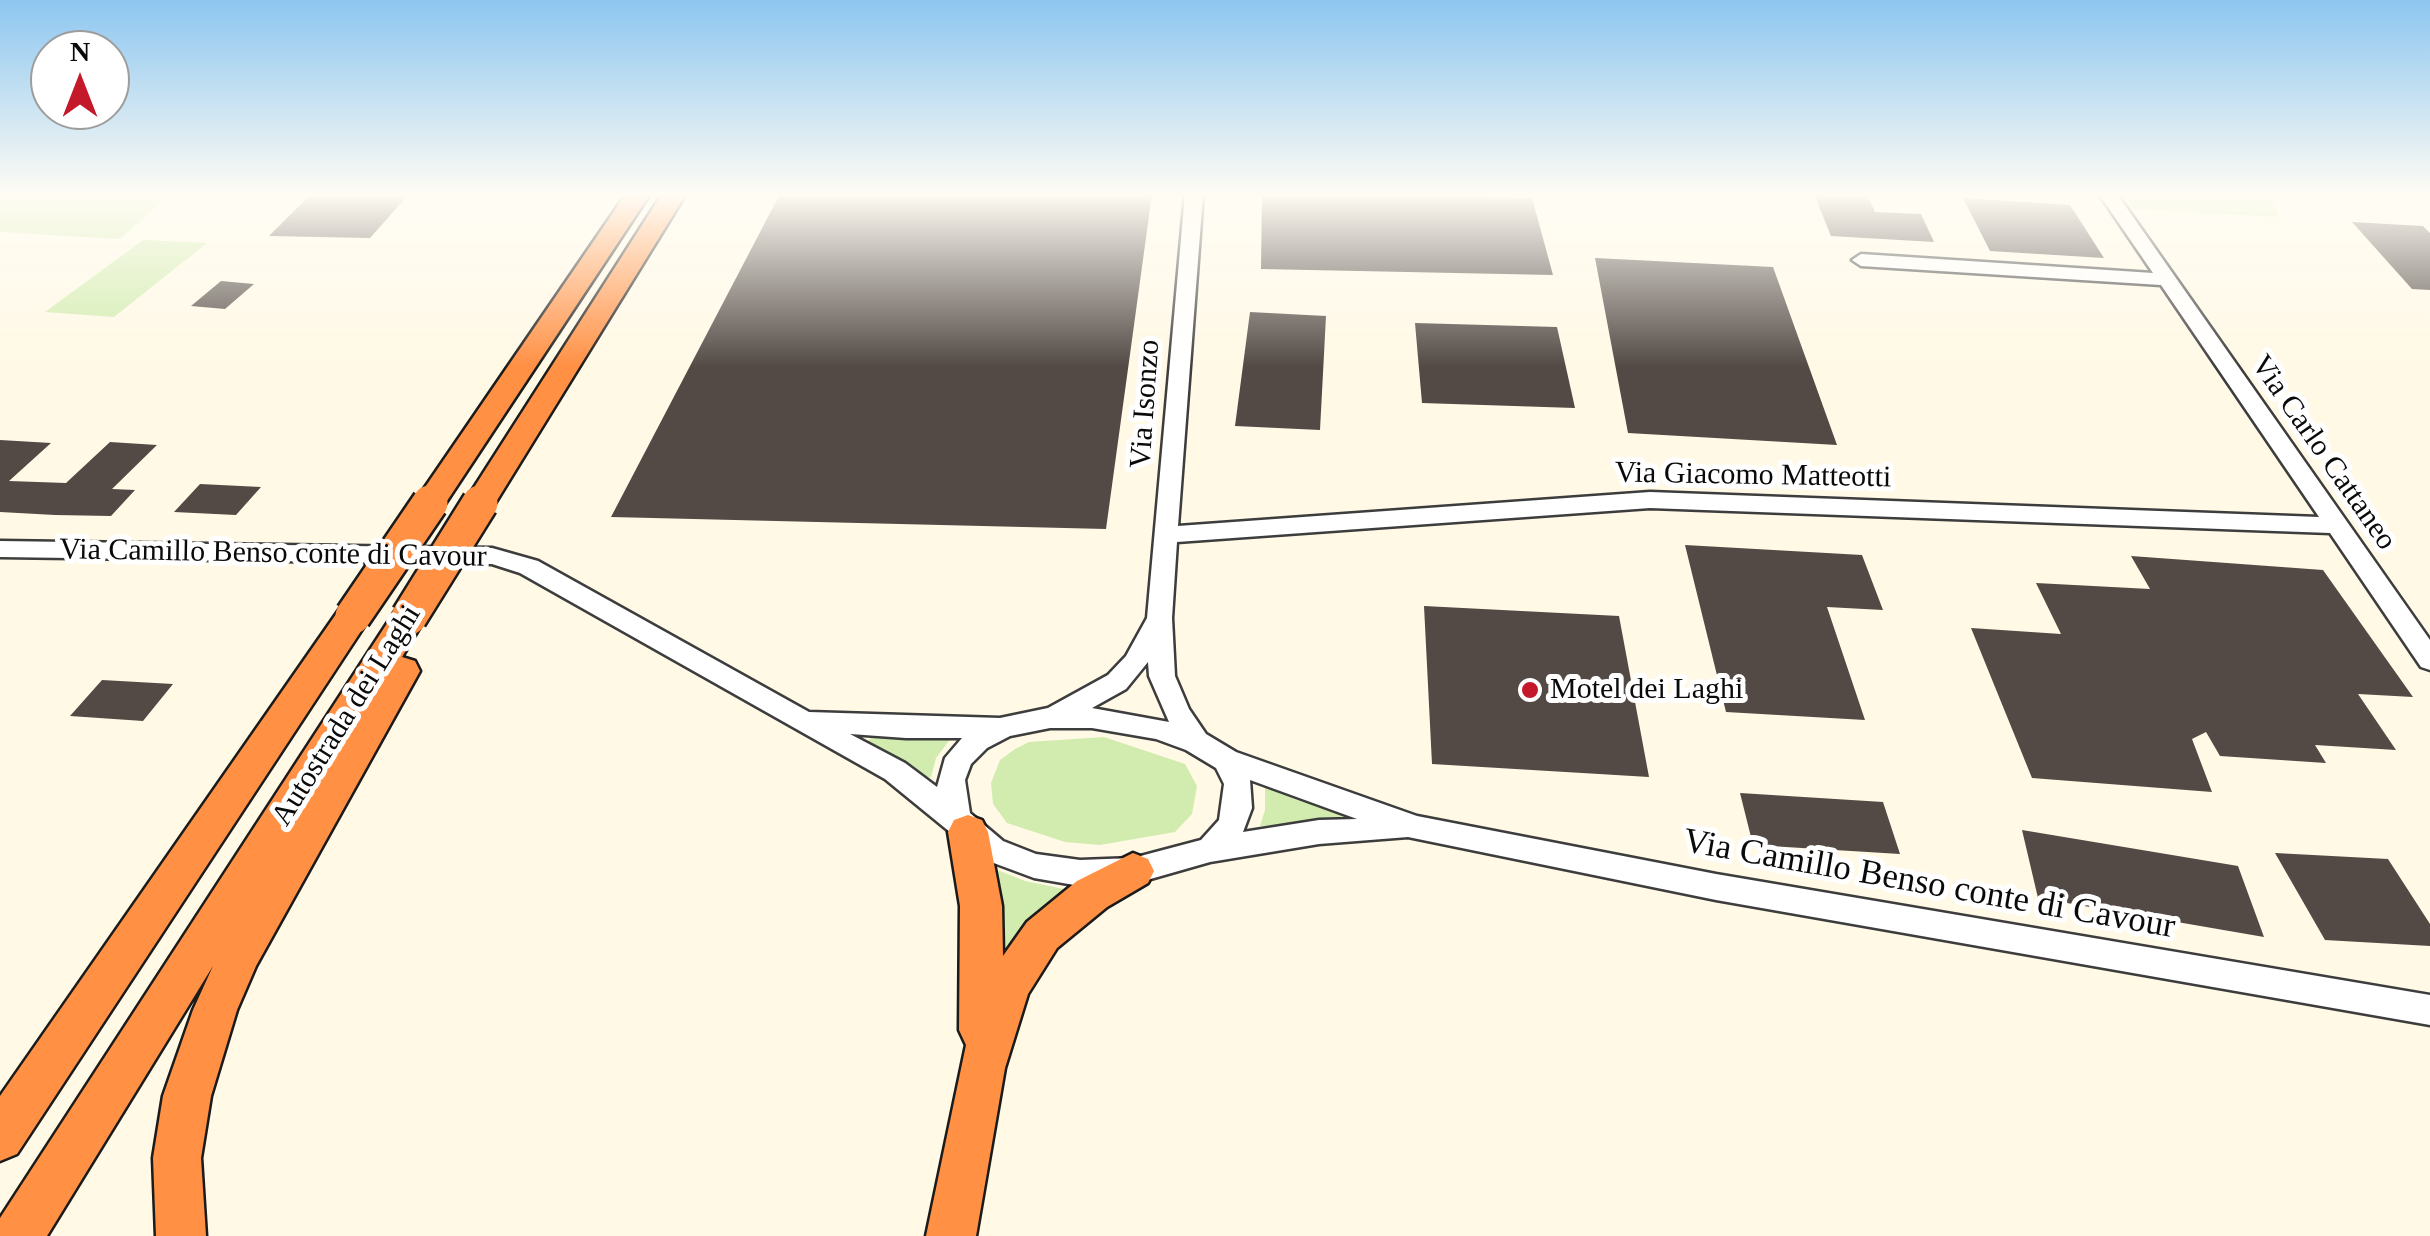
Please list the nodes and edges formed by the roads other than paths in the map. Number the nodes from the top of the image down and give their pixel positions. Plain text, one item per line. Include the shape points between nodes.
1 (599, 252) edge
2 (645, 252) edge
3 (1190, 252) edge
4 (2148, 252) edge
5 (1861, 260) dead end
6 (2167, 280) junction
7 (2337, 526) junction
8 (1169, 535) junction
9 (0, 549) edge
10 (420, 618) junction
11 (1159, 618) junction
12 (2430, 660) edge
13 (1050, 718) junction
14 (805, 720) junction
15 (1005, 727) junction
16 (1196, 742) junction
17 (1226, 760) junction
18 (238, 784) junction
19 (963, 825) junction
20 (1416, 828) junction
21 (1210, 850) junction
22 (1133, 871) junction
23 (2430, 1010) edge
24 (982, 1068) junction
25 (0, 1100) edge
26 (0, 1137) edge
27 (949, 1223) edge
28 (18, 1236) edge
29 (181, 1236) edge

1 - 18 highway, Autostrada dei Laghi, bridge
2 - 10 highway
3 - 8 street, Via Isonzo
4 - 6 street, Via Carlo Cattaneo
5 - 6 street
6 - 7 street, Via Carlo Cattaneo
7 - 8 street, Via Giacomo Matteotti via 1650,500
7 - 12 street, Via Carlo Cattaneo
8 - 11 street, Via Isonzo
9 - 14 street, Via Camillo Benso conte di Cavour via 492,556 570,588
10 - 28 highway, Autostrada dei Laghi
10 - 29 highway via 216,1010 188,1096 177,1158
11 - 13 street, Via Isonzo via 1117,682
11 - 16 street, Via Isonzo via 1162,676
13 - 15 street
13 - 16 street via 1128,722
14 - 15 street, Via Camillo Benso conte di Cavour
14 - 19 street, Via Camillo Benso conte di Cavour via 926,791
15 - 19 street via 959,758 951,800
16 - 17 street, Via Camillo Benso conte di Cavour
17 - 20 street, Via Camillo Benso conte di Cavour
17 - 21 street via 1238,784 1238,808
18 - 25 highway
18 - 26 highway, Autostrada dei Laghi
19 - 22 street, Via Camillo Benso conte di Cavour via 993,850 1034,866
19 - 24 highway via 982,906
20 - 21 street, Via Camillo Benso conte di Cavour via 1320,832
20 - 23 street, Via Camillo Benso conte di Cavour via 1716,888
21 - 22 street, Via Camillo Benso conte di Cavour
22 - 24 highway via 1064,914 1026,956 1008,986
24 - 27 highway

